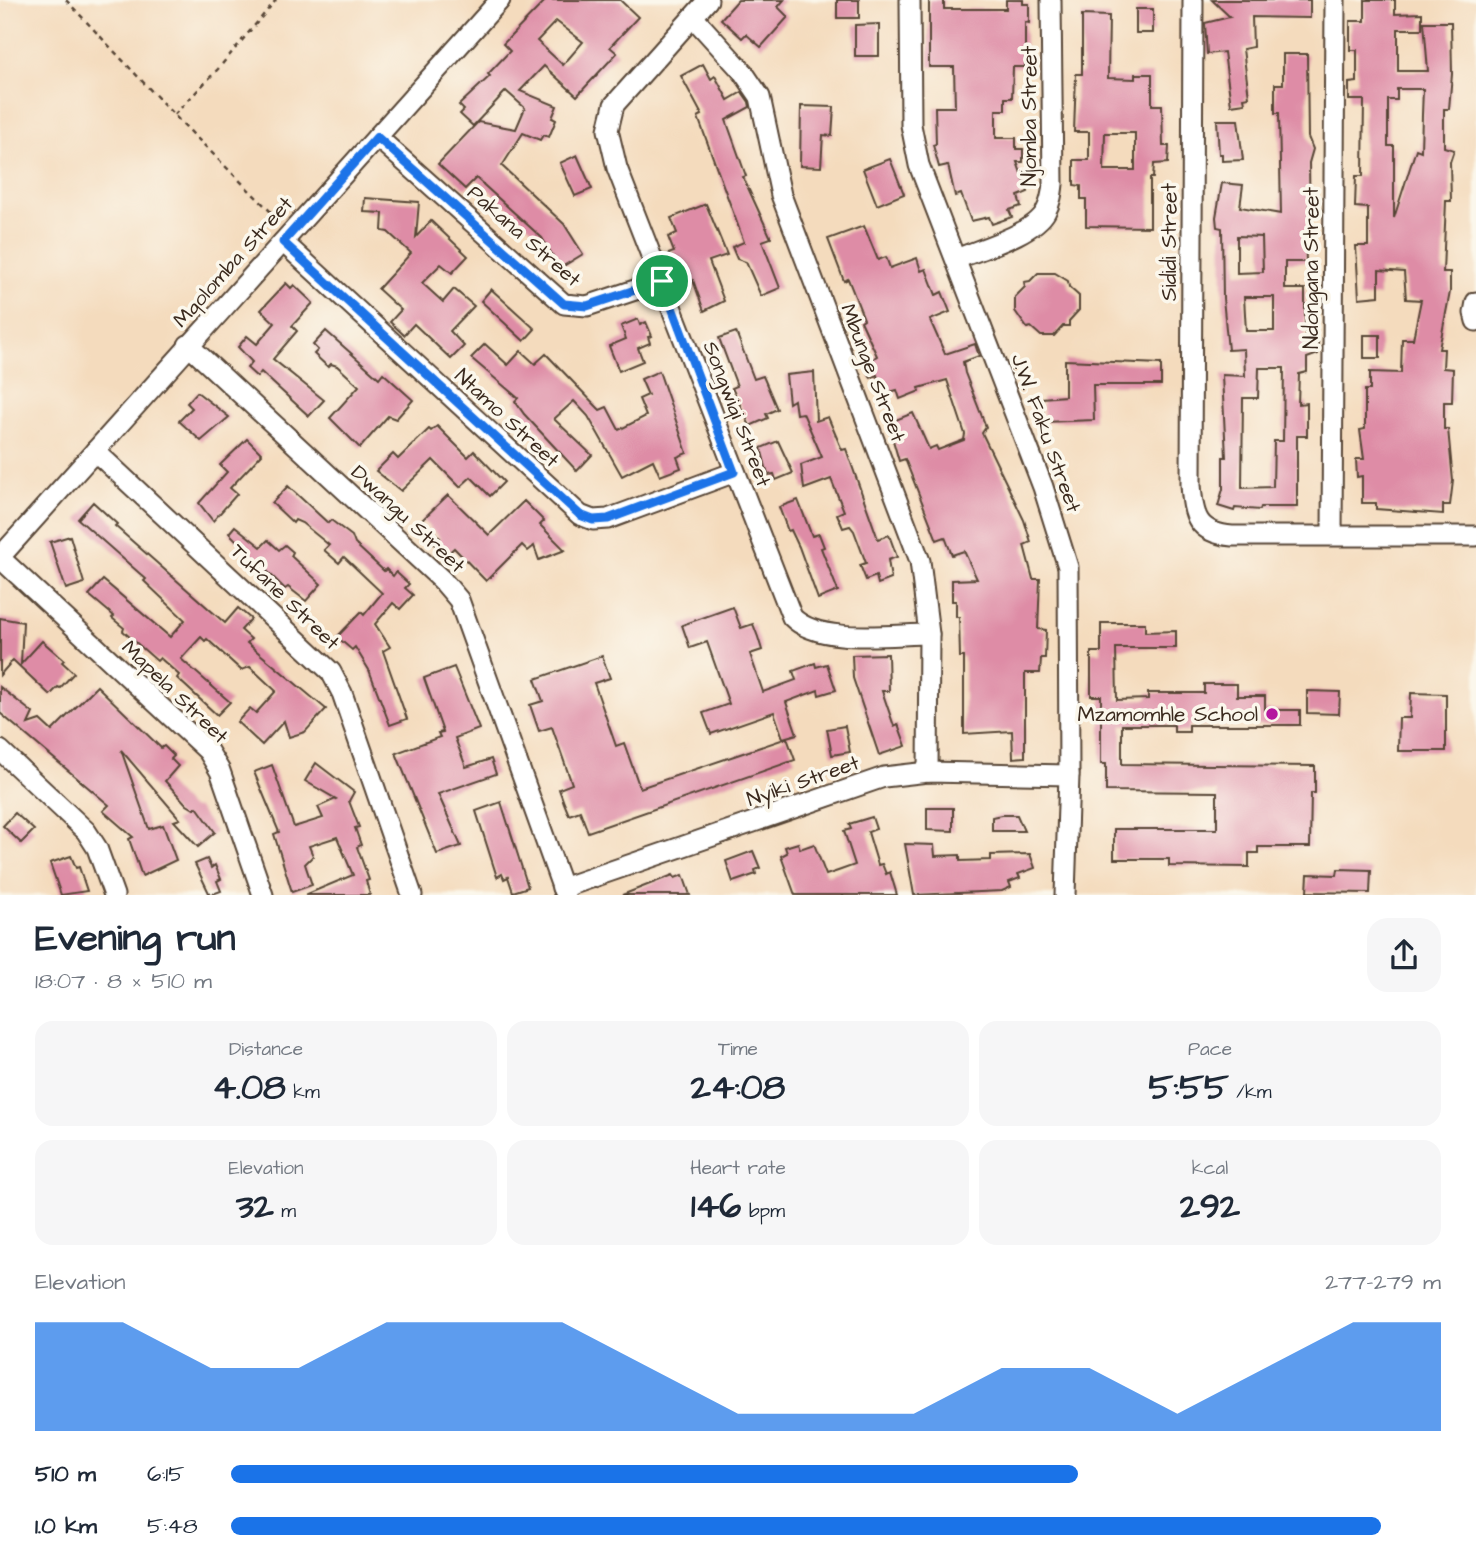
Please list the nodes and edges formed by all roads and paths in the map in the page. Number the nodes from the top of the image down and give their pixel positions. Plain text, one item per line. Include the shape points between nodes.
1 (66, 0) edge
2 (276, 0) edge
3 (500, 0) edge
4 (708, 0) edge
5 (910, 0) edge
6 (1051, 0) edge
7 (1193, 0) edge
8 (1335, 0) edge
9 (693, 17) junction
10 (174, 115) junction
11 (377, 137) junction
12 (287, 237) junction
13 (956, 259) junction
14 (662, 281) junction
15 (1476, 302) edge
16 (1476, 321) edge
17 (188, 345) junction
18 (95, 451) junction
19 (734, 472) junction
20 (1332, 536) junction
21 (1476, 536) edge
22 (0, 557) edge
23 (929, 634) junction
24 (0, 750) edge
25 (928, 772) junction
26 (1069, 775) junction
27 (564, 892) edge
28 (114, 895) edge
29 (263, 895) edge
30 (412, 895) edge
31 (1065, 895) edge

1 - 10 path
2 - 10 path
3 - 11 street, Mqolomba Street
4 - 9 street, Songwiqi Street
5 - 13 street, J.W. Faku Street via 915,148
6 - 13 street, Njomba Street via 1051,201 1035,223
7 - 20 street, Sididi Street via 1192,499 1200,522 1217,534
8 - 20 street, Ndongana Street
9 - 14 street, Songwiqi Street via 614,105 608,122 617,167
9 - 23 street, Mbunge Street via 760,97 781,195 920,561
10 - 12 path
11 - 12 street, Mqolomba Street
11 - 14 street, Pakana Street via 564,304 587,306
12 - 17 street, Mqolomba Street
12 - 19 street, Ntamo Street via 580,515 608,519
13 - 26 street, J.W. Faku Street via 1064,548 1070,591
14 - 19 street, Songwiqi Street
15 - 16 street
17 - 18 street, Mqolomba Street
17 - 27 street, Dwangu Street via 459,600
18 - 22 street, Mqolomba Street
18 - 30 street, Tufane Street via 331,672
19 - 23 street, Songwiqi Street via 789,611 799,625 817,633
20 - 21 street, Sididi Street
22 - 29 street, Mapela Street via 208,751 220,771
23 - 25 street, Mbunge Street
24 - 28 street via 86,831
25 - 26 street, Nyiki Street
25 - 27 street, Nyiki Street via 884,777
26 - 31 street, J.W. Faku Street

